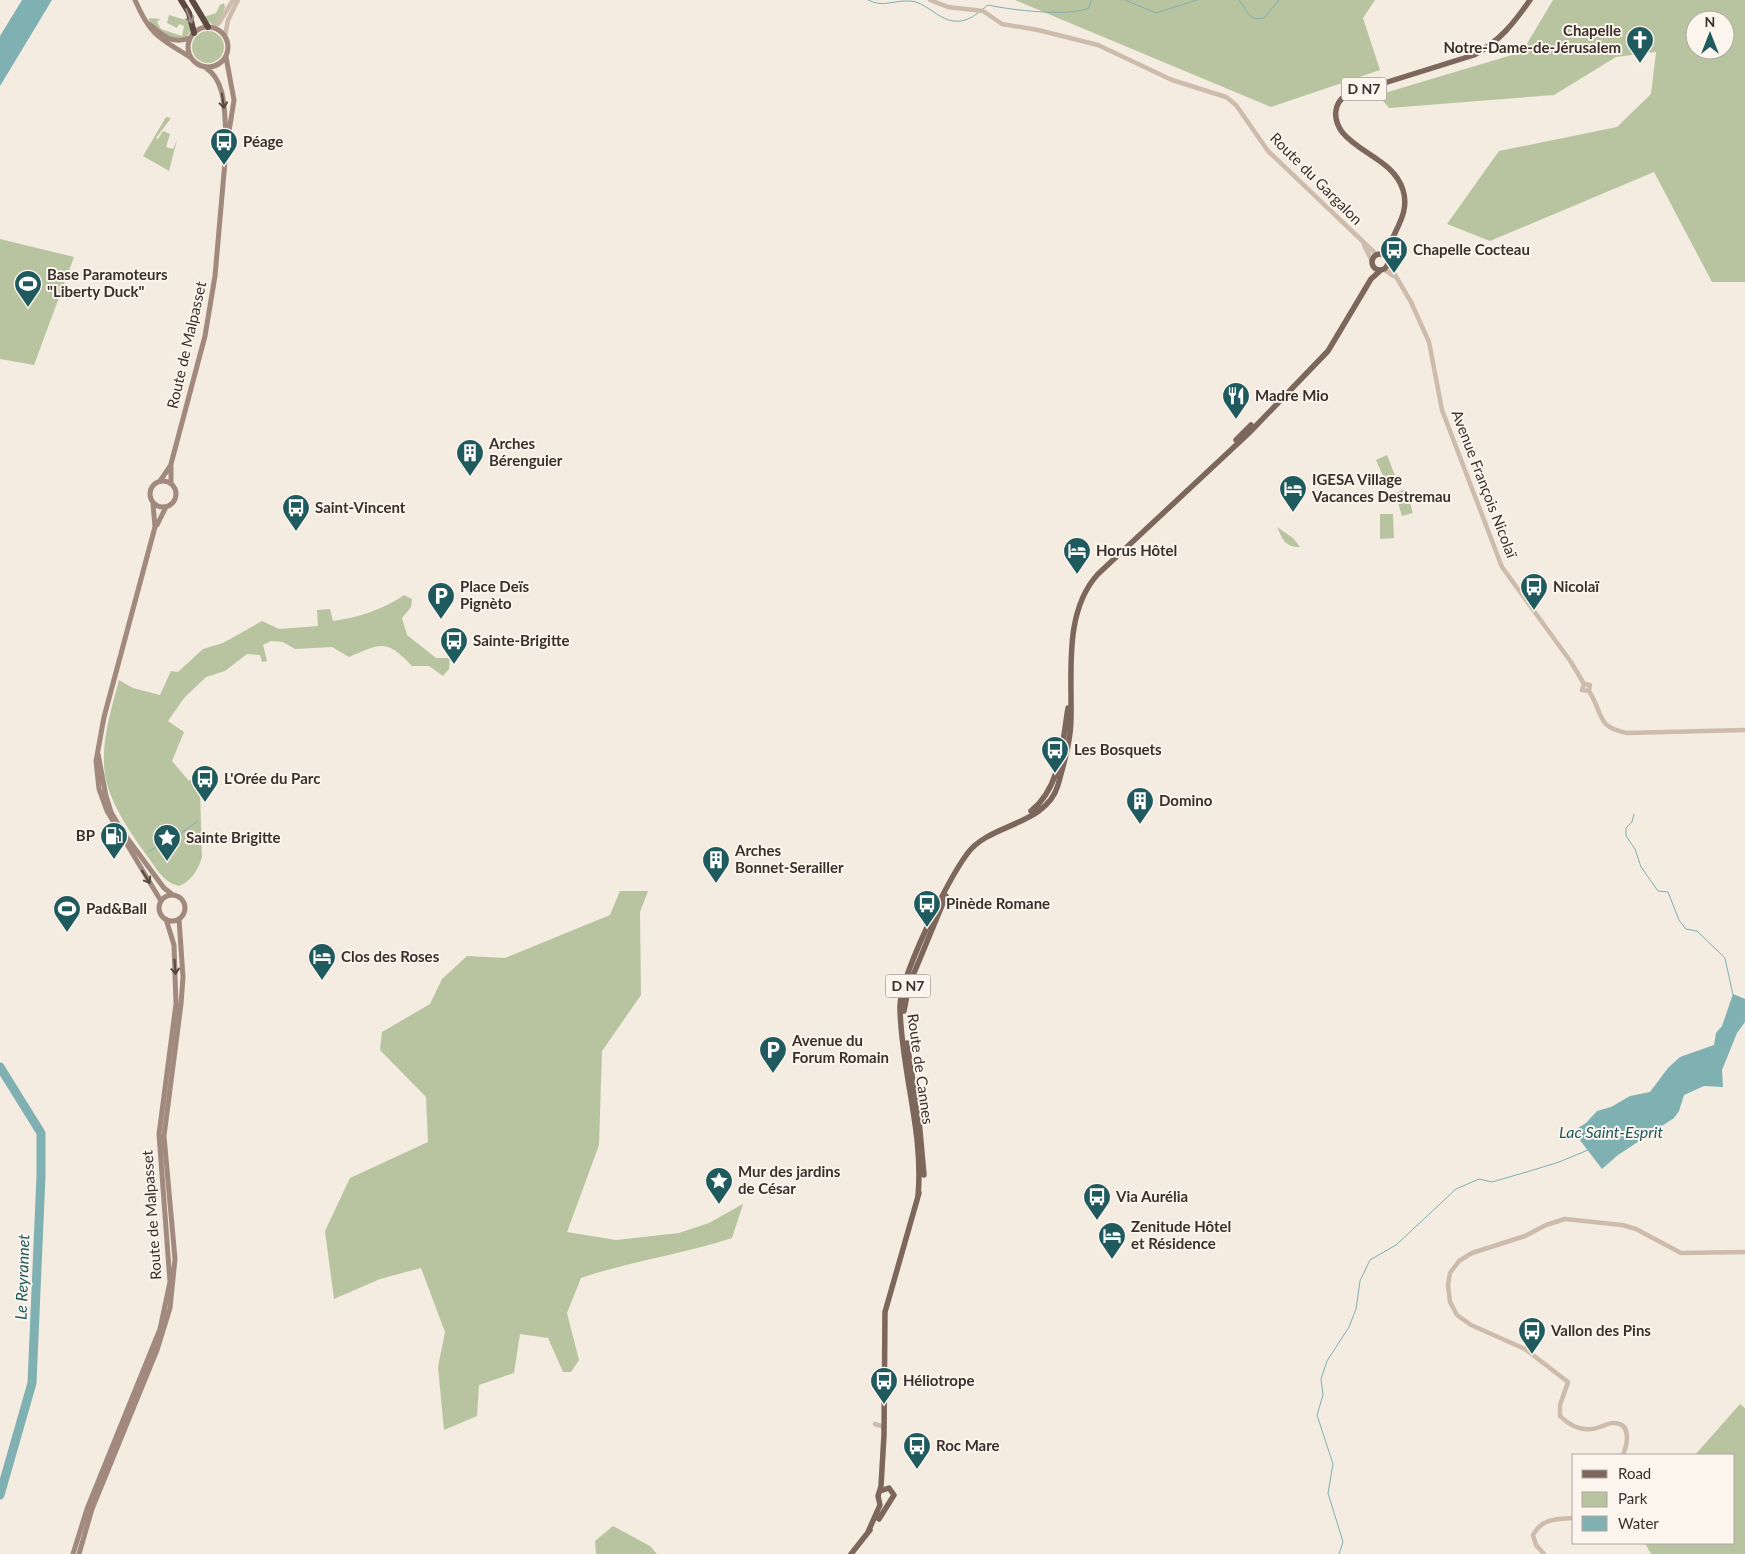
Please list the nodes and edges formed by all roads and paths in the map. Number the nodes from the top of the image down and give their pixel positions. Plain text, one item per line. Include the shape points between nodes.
1 (135, 0) edge
2 (181, 0) edge
3 (192, 0) edge
4 (236, 0) edge
5 (930, 0) edge
6 (1530, 0) edge
7 (146, 22) junction
8 (210, 28) junction
9 (192, 36) junction
10 (225, 36) junction
11 (190, 57) junction
12 (226, 57) junction
13 (205, 68) junction
14 (227, 141) junction
15 (1362, 242) junction
16 (1382, 255) junction
17 (1388, 263) junction
18 (1373, 264) junction
19 (1382, 270) junction
20 (1396, 276) junction
21 (1361, 295) junction
22 (171, 464) junction
23 (160, 481) junction
24 (171, 483) junction
25 (153, 504) junction
26 (166, 507) junction
27 (155, 527) junction
28 (1745, 730) edge
29 (98, 753) junction
30 (958, 867) junction
31 (172, 895) junction
32 (161, 902) junction
33 (166, 919) junction
34 (179, 919) junction
35 (926, 942) junction
36 (917, 952) junction
37 (918, 1196) junction
38 (1745, 1252) edge
39 (875, 1424) dead end
40 (884, 1427) junction
41 (884, 1435) junction
42 (1623, 1454) edge
43 (889, 1488) junction
44 (880, 1491) junction
45 (880, 1501) junction
46 (888, 1503) junction
47 (1572, 1518) edge
48 (868, 1532) junction
49 (73, 1554) edge
50 (79, 1554) edge
51 (851, 1554) edge
52 (1544, 1554) edge

1 - 7 main road
2 -> 9 highway via 189,14
3 - 8 highway
4 - 8 street via 219,23
4 - 10 street
5 - 15 street, Route du Gargalon via 956,9 988,13 1002,24 1104,47 1181,84 1226,97 1236,105 1268,151
6 - 16 main road, D N7 via 1489,47 1474,55 1346,95 1336,105 1335,114 1343,132 1400,181 1405,201 1403,218
7 - 9 main road via 173,41 180,42
7 - 11 main road via 162,41
8 - 9 main road
8 - 10 main road
9 - 11 main road via 188,44
10 - 12 main road
11 - 13 main road
12 - 13 main road via 217,65
12 - 14 main road, Route de Malpasset via 234,94
13 -> 14 main road, Route de Malpasset via 220,85
14 - 22 main road, Route de Malpasset via 210,309
15 - 16 street, Route du Gargalon
15 - 18 street, Route du Gargalon
16 - 17 main road
16 - 18 main road, Route de Cannes
17 - 19 main road, Route de Cannes
17 - 20 street, Avenue François Nicolaï
18 - 19 main road
18 - 21 main road, Route de Cannes / D N7
19 - 20 street
19 - 21 main road, Route de Cannes / D N7 via 1373,276
20 - 28 street, Avenue François Nicolaï via 1427,336 1442,410 1502,567 1572,662 1584,684 1582,690 1589,691 1604,723 1613,730 1627,733
21 - 30 main road, Route de Cannes / D N7 via 1328,351 1246,435 1087,587 1079,608 1072,648 1070,699 1050,791 1020,821 980,842
22 - 23 main road, Route de Malpasset
22 - 24 main road, Route de Malpasset
23 - 24 main road
23 - 25 main road via 150,488
24 - 26 main road via 176,490 176,500
25 - 26 main road
25 - 27 main road
26 - 27 main road
27 - 29 main road via 104,717
29 - 31 main road via 106,796 118,825
29 -> 32 main road via 98,779 107,811
30 - 35 main road, Route de Cannes / D N7
30 - 36 main road, Route de Cannes / D N7
31 - 32 main road
31 - 34 main road via 181,898 185,905
32 - 33 main road via 160,911
33 - 34 main road
33 -> 49 main road, Route de Malpasset via 174,944 176,1004 159,1134 170,1282 160,1329 87,1509
34 - 50 main road, Route de Malpasset via 183,977 164,1136 175,1259 170,1308 157,1350 92,1509
35 - 36 main road
35 - 37 main road, Route de Cannes / D N7 via 903,1007 924,1165
36 - 37 main road, Route de Cannes / D N7 via 905,981 900,1007 918,1142
37 - 40 main road, Route de Cannes / D N7 via 885,1312
38 - 42 street via 1681,1253 1622,1225 1565,1219 1472,1253 1450,1273 1450,1302 1457,1315 1525,1350 1568,1382 1560,1405 1560,1416 1568,1424 1582,1430 1594,1430 1614,1422 1622,1424 1628,1444
39 - 40 street
40 - 41 main road, Route de Cannes / D N7
41 - 43 main road, Route de Cannes / D N7
41 - 44 main road, Route de Cannes / D N7
43 - 44 main road
43 - 46 main road via 894,1495
44 - 45 main road
45 - 46 main road
45 - 48 main road via 877,1516
46 - 48 main road
47 - 52 street via 1552,1519 1537,1528 1533,1535
48 - 51 main road

